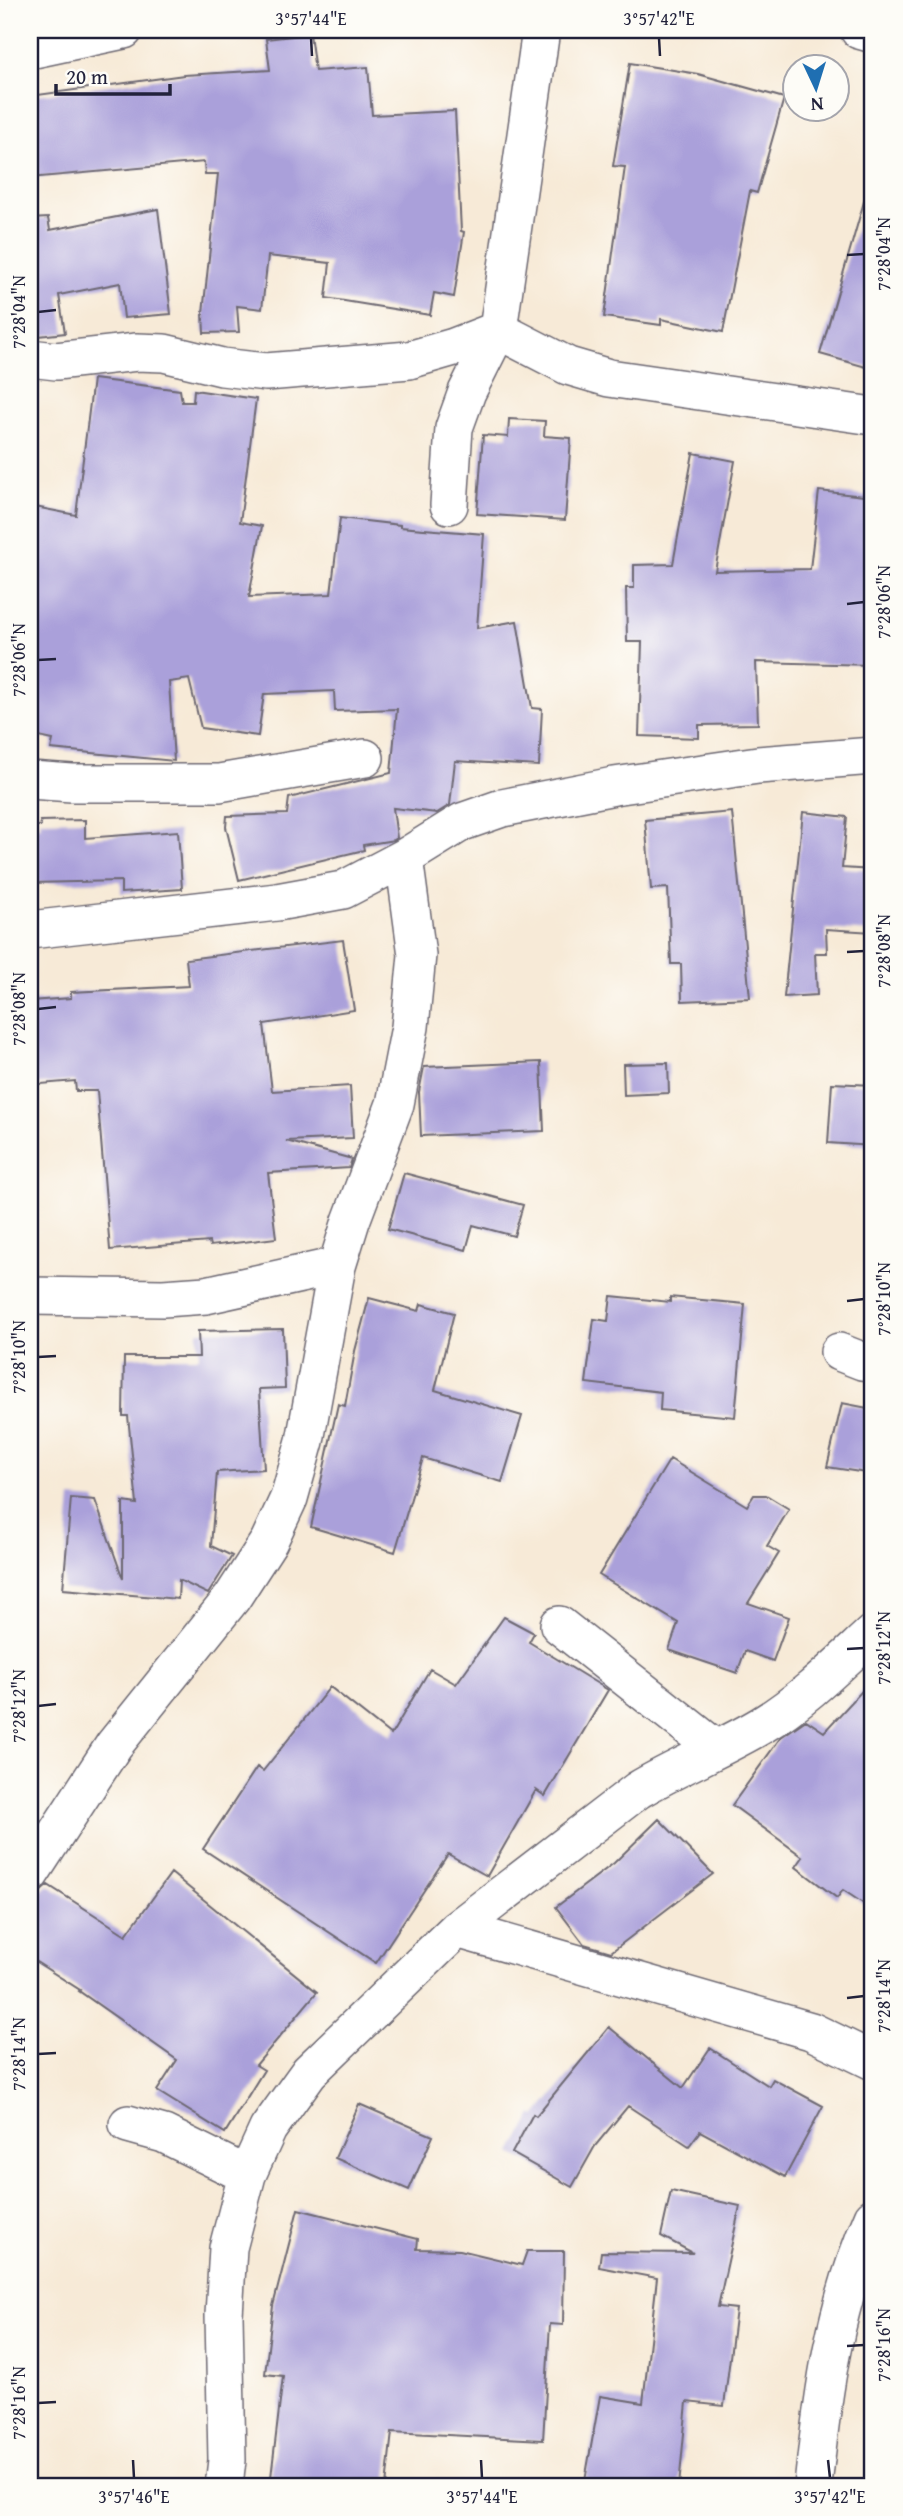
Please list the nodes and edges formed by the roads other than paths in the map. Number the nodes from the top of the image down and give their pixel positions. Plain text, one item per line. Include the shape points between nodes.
1 (124, 30) edge
2 (541, 30) edge
3 (859, 30) edge
4 (873, 34) edge
5 (30, 50) edge
6 (498, 330) junction
7 (30, 358) edge
8 (873, 416) edge
9 (449, 505) dead end
10 (873, 756) edge
11 (365, 758) dead end
12 (30, 780) edge
13 (404, 858) junction
14 (30, 930) edge
15 (337, 1266) junction
16 (30, 1296) edge
17 (839, 1352) dead end
18 (873, 1362) edge
19 (559, 1625) dead end
20 (873, 1633) edge
21 (715, 1748) junction
22 (30, 1874) edge
23 (457, 1929) junction
24 (873, 2062) edge
25 (128, 2124) dead end
26 (247, 2175) junction
27 (873, 2217) edge
28 (224, 2486) edge
29 (813, 2486) edge

1 - 5 street
2 - 6 street
3 - 4 street
6 - 7 street via 409,360 266,372 164,353 57,361
6 - 8 street via 568,366 609,379
6 - 9 street via 454,428
10 - 13 street via 758,765 502,808 462,822
11 - 12 street via 219,783
13 - 14 street via 343,890
13 - 15 street via 417,955 410,1027 395,1104
15 - 16 street via 206,1295
15 - 22 street via 305,1441 289,1498 269,1541 232,1598 114,1745
17 - 18 street
19 - 21 street
20 - 21 street via 800,1699 761,1726
21 - 23 street via 638,1790
23 - 24 street via 811,2031
23 - 26 street via 309,2072 268,2129
25 - 26 street via 164,2134
26 - 28 street via 228,2248
27 - 29 street via 839,2310 821,2404

